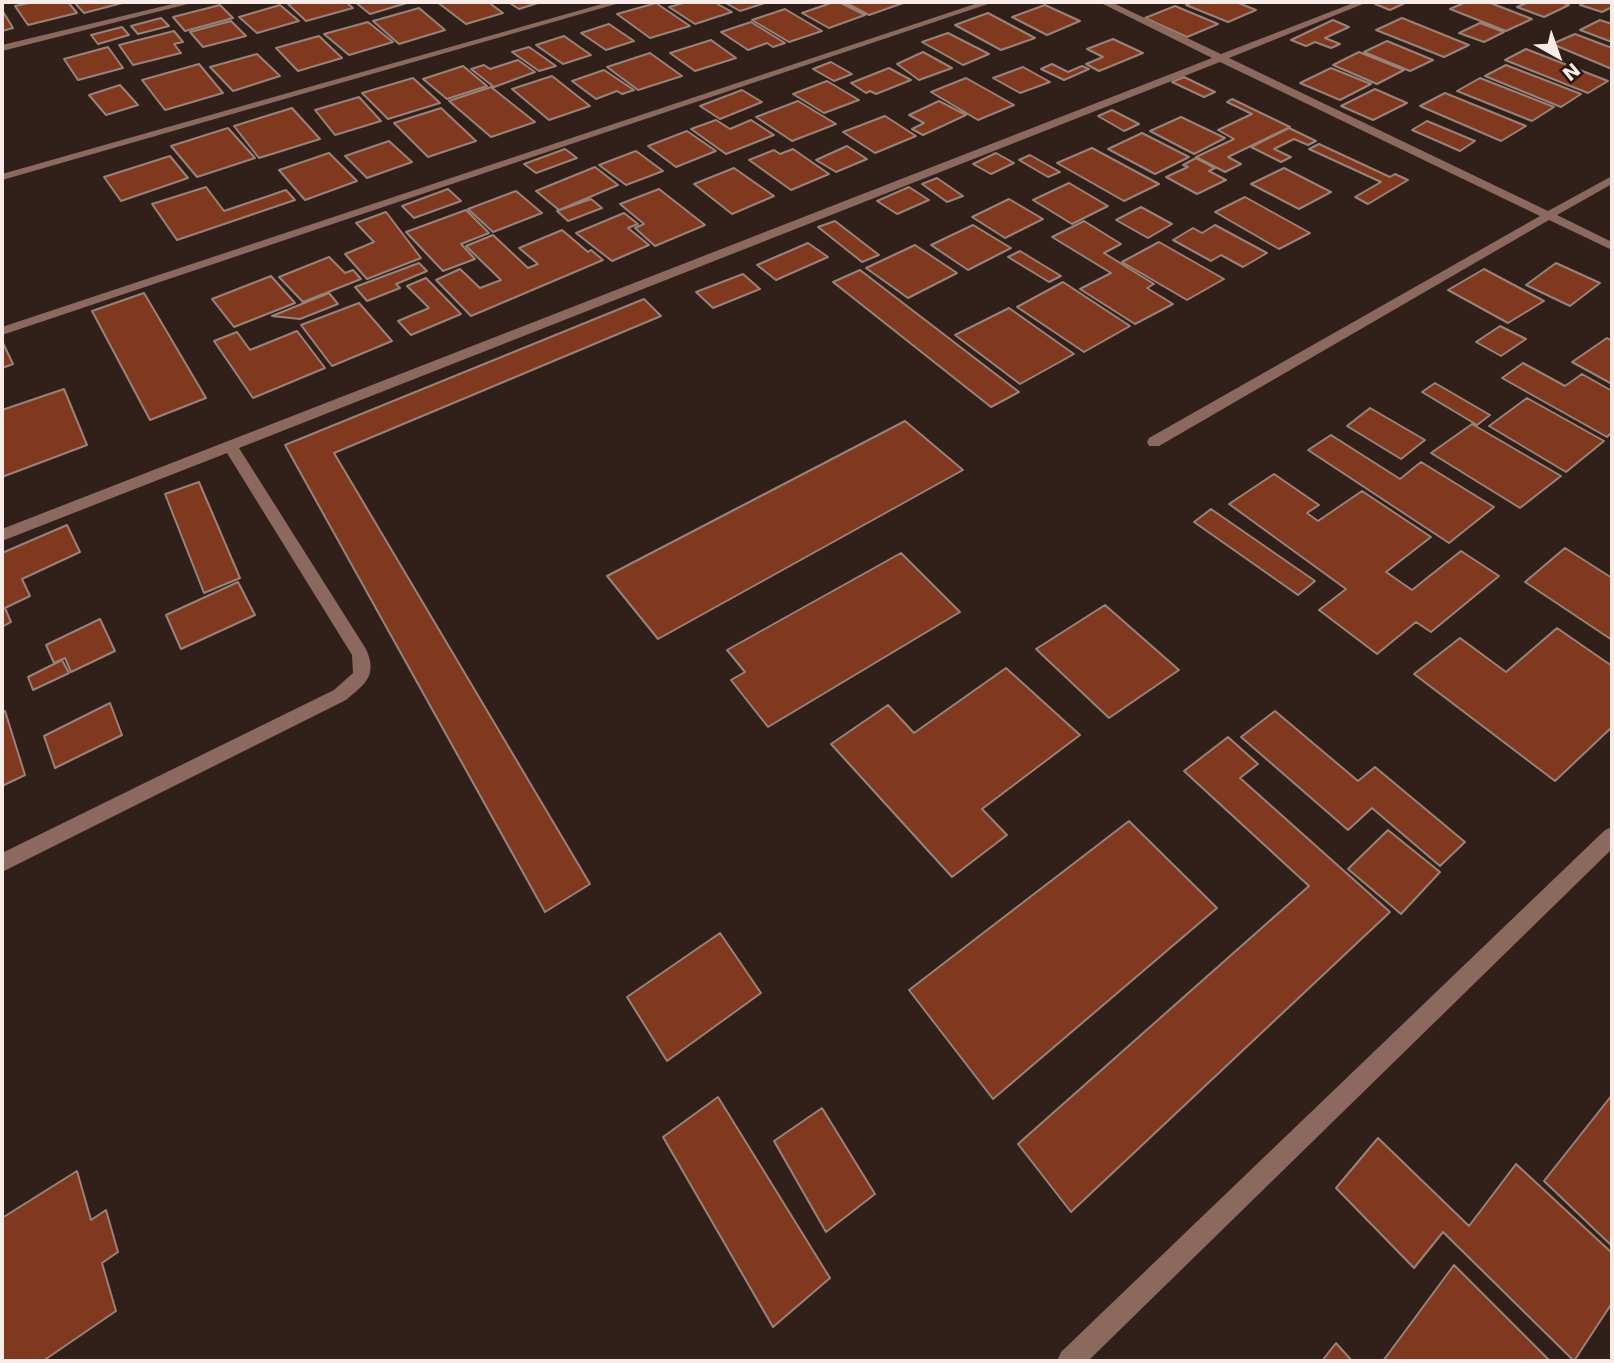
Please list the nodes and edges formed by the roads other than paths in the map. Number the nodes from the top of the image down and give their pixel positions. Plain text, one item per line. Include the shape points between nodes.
1 (191, 2) edge
2 (618, 2) edge
3 (989, 2) edge
4 (1104, 2) edge
5 (1364, 2) edge
6 (2, 48) edge
7 (1223, 58) junction
8 (2, 177) edge
9 (1612, 179) edge
10 (1548, 215) junction
11 (1612, 246) edge
12 (2, 331) edge
13 (1154, 442) dead end
14 (230, 446) junction
15 (2, 534) edge
16 (1612, 836) edge
17 (2, 863) edge
18 (1070, 1361) edge

1 - 6 street
2 - 8 street
3 - 12 street
4 - 7 street
5 - 7 street
7 - 10 street
7 - 14 street
9 - 10 street
10 - 11 street
10 - 13 street
14 - 15 street
14 - 17 street via 360,654 362,676 340,695
16 - 18 street

